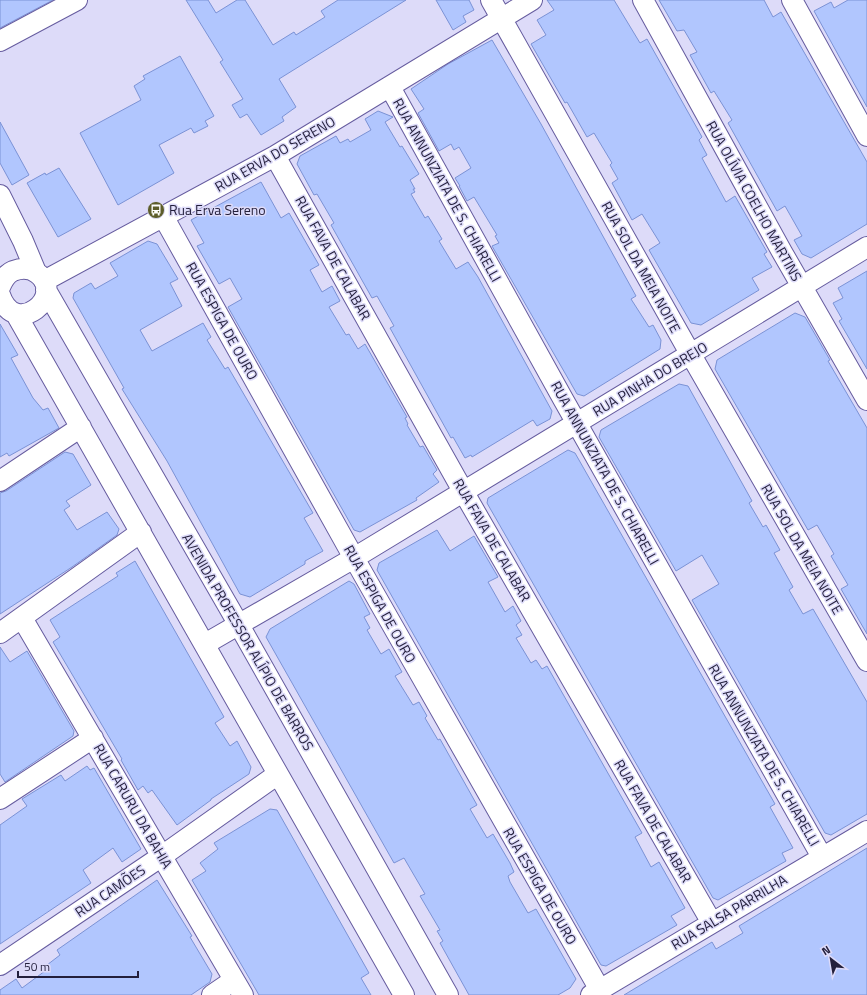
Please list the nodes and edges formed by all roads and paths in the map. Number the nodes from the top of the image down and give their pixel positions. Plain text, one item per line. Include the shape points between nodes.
1 (77, 0) edge
2 (491, 0) edge
3 (532, 0) edge
4 (643, 0) edge
5 (792, 0) edge
6 (57, 4) edge
7 (501, 19) junction
8 (0, 41) edge
9 (390, 87) junction
10 (867, 136) edge
11 (275, 156) junction
12 (0, 195) edge
13 (163, 216) junction
14 (867, 247) edge
15 (42, 281) junction
16 (802, 286) junction
17 (4, 301) edge
18 (691, 355) junction
19 (867, 400) edge
20 (577, 424) junction
21 (81, 427) junction
22 (0, 481) edge
23 (463, 491) junction
24 (141, 532) junction
25 (354, 558) junction
26 (22, 618) junction
27 (239, 625) junction
28 (0, 633) edge
29 (204, 644) junction
30 (867, 661) edge
31 (93, 738) junction
32 (278, 774) junction
33 (0, 799) edge
34 (867, 831) edge
35 (162, 856) junction
36 (822, 857) junction
37 (712, 923) junction
38 (0, 965) edge
39 (239, 988) edge
40 (595, 992) edge
41 (212, 995) edge
42 (404, 995) edge
43 (448, 995) edge

1 - 6 street
2 - 7 street, RUA SOL DA MEIA NOITE
3 - 7 street, RUA ERVA DO SERENO
4 - 16 street, RUA OLÍVIA COELHO MARTINS
5 - 10 street
6 - 8 street
7 - 9 street, RUA ERVA DO SERENO
7 - 18 street, RUA SOL DA MEIA NOITE
9 - 11 street, RUA ERVA DO SERENO
9 - 20 street, RUA ANNUNZIATA DE S. CHIARELLI
11 - 13 street, RUA ERVA DO SERENO
11 - 23 street, RUA FAVA DE CALABAR
12 - 15 street, AVENIDA PROFESSOR ALÍPIO DE BARROS
13 - 15 street, RUA ERVA DO SERENO
13 - 25 street, RUA ESPIGA DE OURO
14 - 16 street, RUA PINHA DO BREJO
15 - 17 street via 28,269 11,272 6,276
15 - 17 street via 45,299 40,307 25,314
15 - 27 street, AVENIDA PROFESSOR ALÍPIO DE BARROS
16 - 18 street, RUA PINHA DO BREJO
16 - 19 street, RUA OLÍVIA COELHO MARTINS
17 - 21 street
18 - 20 street, RUA PINHA DO BREJO
18 - 30 street, RUA SOL DA MEIA NOITE
20 - 23 street, RUA PINHA DO BREJO
20 - 36 street, RUA ANNUNZIATA DE S. CHIARELLI
21 - 22 street
21 - 24 street
23 - 25 street, RUA PINHA DO BREJO
23 - 37 street, RUA FAVA DE CALABAR
24 - 26 street
24 - 29 street
25 - 27 street, RUA PINHA DO BREJO
25 - 40 street, RUA ESPIGA DE OURO
26 - 28 street
26 - 31 street, RUA CARURU DA BAHIA
27 - 29 street, RUA PINHA DO BREJO
27 - 43 street, AVENIDA PROFESSOR ALÍPIO DE BARROS
29 - 32 street
31 - 33 street
31 - 35 street, RUA CARURU DA BAHIA
32 - 35 street, RUA CAMÕES
32 - 42 street
34 - 36 street, RUA SALSA PARRILHA
35 - 38 street, RUA CAMÕES
35 - 39 street, RUA CARURU DA BAHIA
36 - 37 street, RUA SALSA PARRILHA
37 - 40 street, RUA SALSA PARRILHA
39 - 41 street

